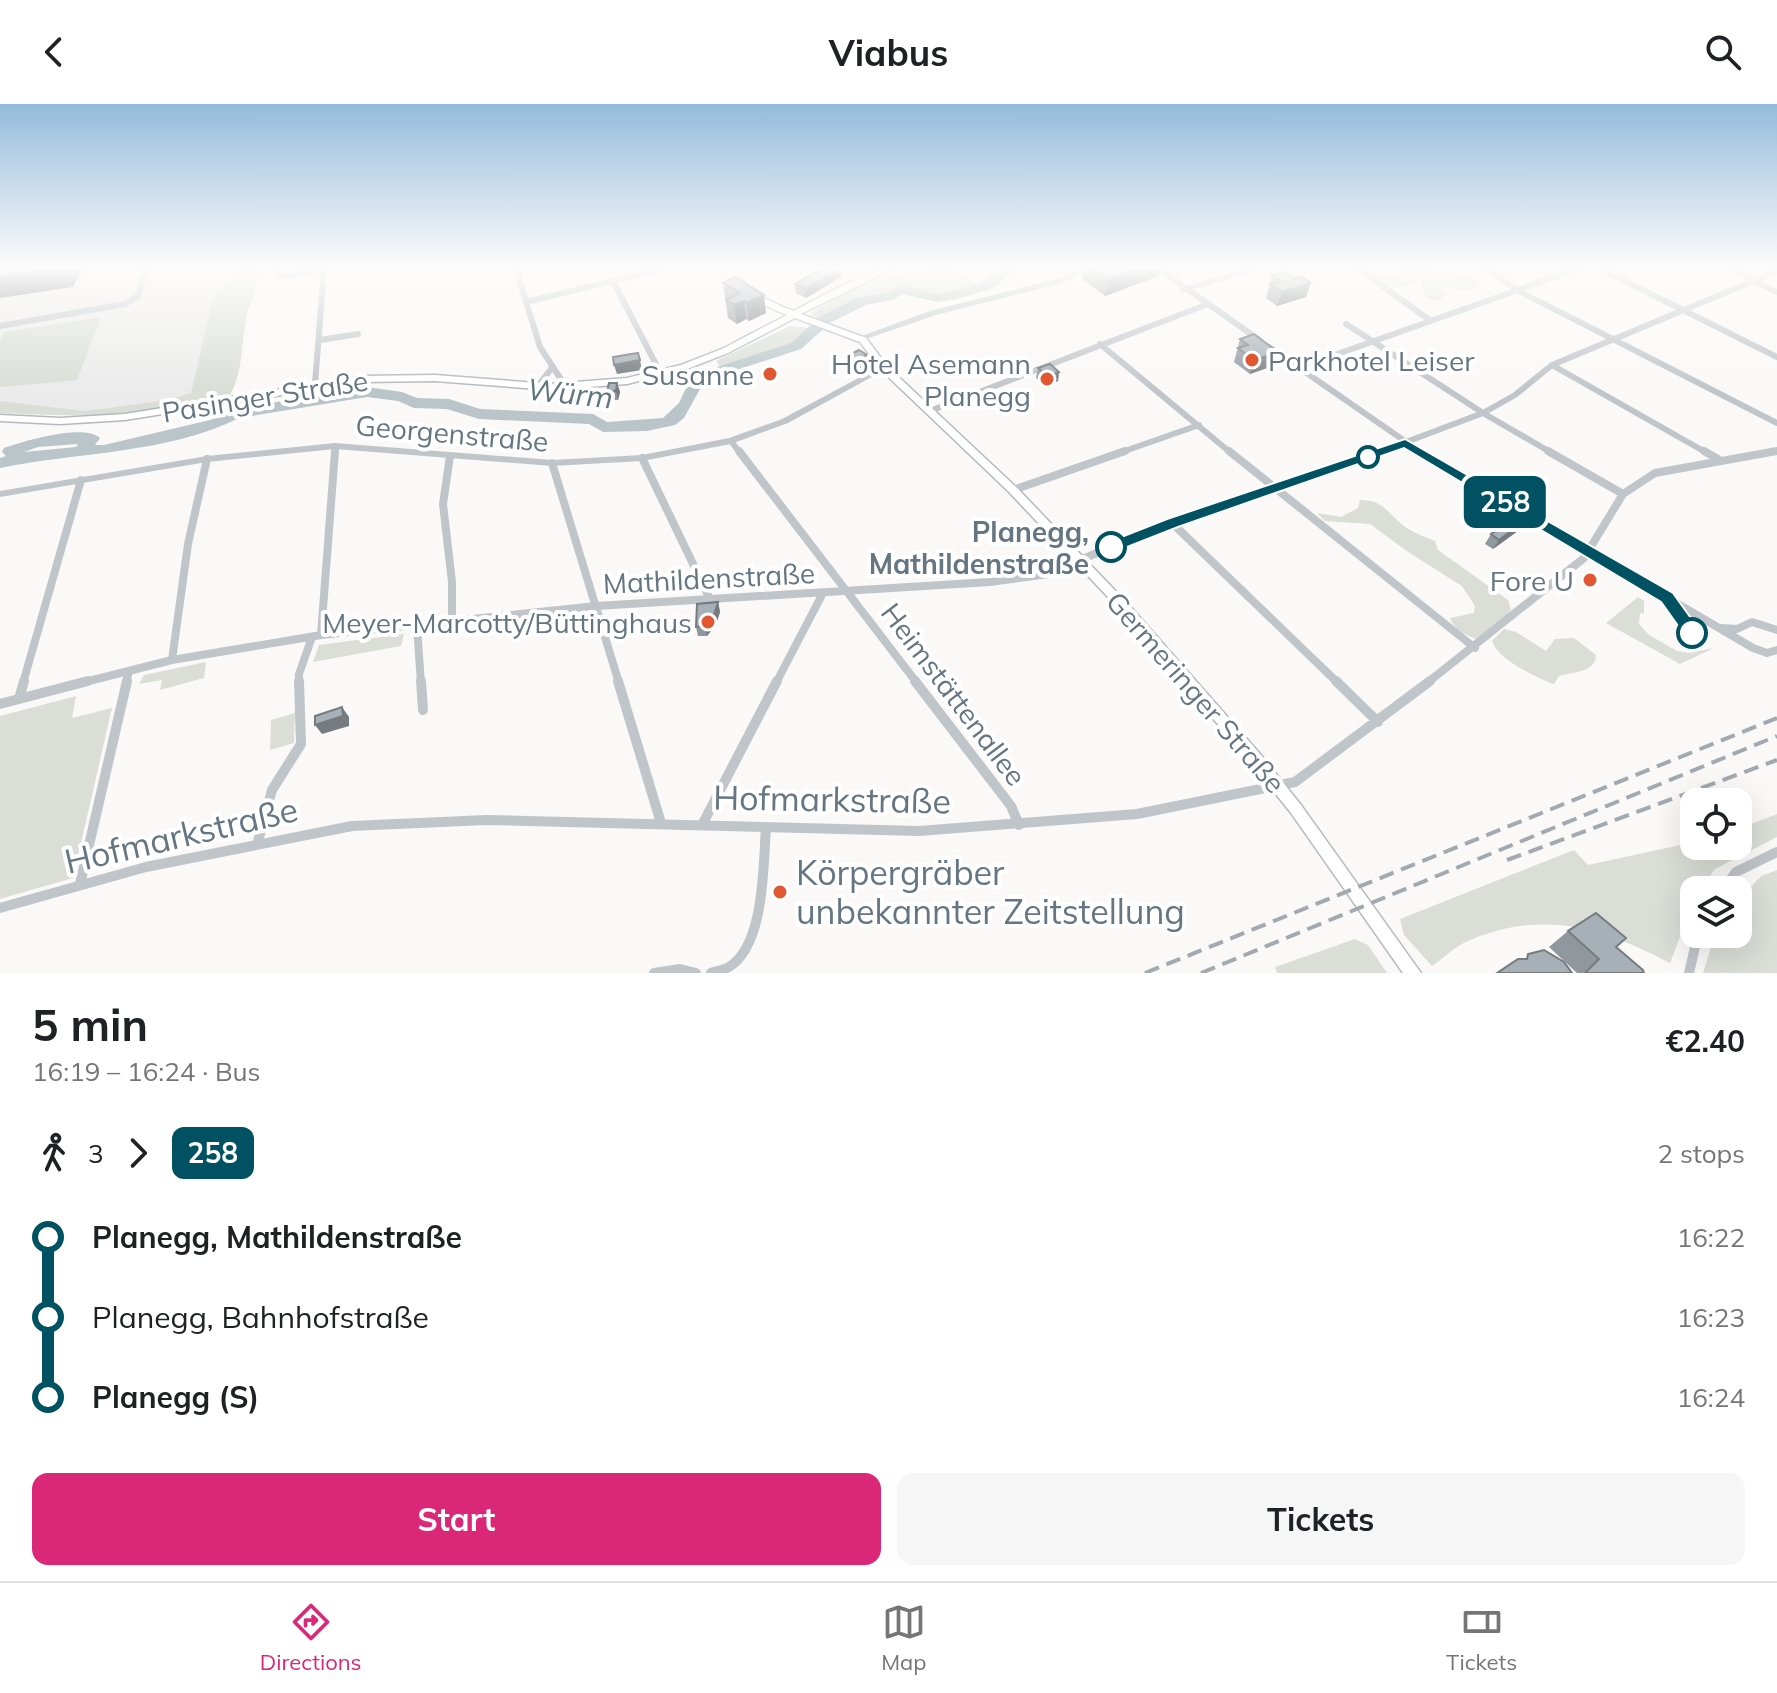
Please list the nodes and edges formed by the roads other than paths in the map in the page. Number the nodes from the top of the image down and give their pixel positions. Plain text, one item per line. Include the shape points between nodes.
1 (93, 310) edge
2 (322, 310) edge
3 (529, 310) edge
4 (628, 310) edge
5 (774, 310) edge
6 (778, 310) edge
7 (805, 310) edge
8 (947, 310) edge
9 (1193, 310) edge
10 (1216, 310) edge
11 (1415, 310) edge
12 (1463, 310) edge
13 (1555, 310) edge
14 (1680, 310) joint
15 (793, 316) junction
16 (1431, 321) junction
17 (1346, 324) dead end
18 (0, 326) edge
19 (769, 329) junction
20 (358, 334) dead end
21 (1611, 339) junction
22 (320, 340) junction
23 (864, 341) junction
24 (1374, 342) junction
25 (1100, 344) junction
26 (1777, 357) edge
27 (1552, 365) junction
28 (884, 368) junction
29 (1298, 368) junction
30 (551, 369) junction
31 (661, 374) junction
32 (315, 384) junction
33 (537, 387) junction
34 (566, 387) junction
35 (930, 411) junction
36 (1483, 413) junction
37 (0, 418) edge
38 (1777, 423) edge
39 (1199, 425) junction
40 (731, 441) junction
41 (1405, 443) junction
42 (335, 446) junction
43 (1777, 451) edge
44 (450, 456) junction
45 (642, 458) junction
46 (207, 459) junction
47 (1718, 459) junction
48 (552, 463) junction
49 (81, 480) junction
50 (1275, 489) junction
51 (1013, 490) junction
52 (0, 494) edge
53 (1623, 494) junction
54 (1172, 523) junction
55 (1589, 553) junction
56 (1082, 562) junction
57 (849, 592) junction
58 (823, 593) junction
59 (709, 597) junction
60 (596, 606) junction
61 (452, 622) junction
62 (1714, 626) junction
63 (417, 627) junction
64 (1777, 630) edge
65 (316, 636) junction
66 (1475, 648) junction
67 (1772, 652) edge
68 (172, 660) junction
69 (129, 671) junction
70 (19, 699) junction
71 (0, 704) edge
72 (423, 710) dead end
73 (1378, 722) junction
74 (1276, 783) junction
75 (661, 823) junction
76 (702, 825) junction
77 (1019, 825) junction
78 (766, 828) junction
79 (257, 845) junction
80 (1777, 852) edge
81 (1733, 876) edge
82 (80, 884) junction
83 (0, 908) edge
84 (1695, 948) edge
85 (654, 973) edge
86 (696, 973) edge
87 (711, 973) edge
88 (1413, 973) edge
89 (1689, 973) edge

1 - 18 street
2 - 22 street
3 - 30 street
4 - 31 street
5 - 19 main road
6 - 15 main road
7 - 15 main road, Pasinger Straße
8 - 23 street
9 - 25 street
10 - 29 street
11 - 16 street
12 - 16 street
13 - 21 street
14 - 21 street, Mathildenstraße
14 - 26 street
15 - 19 main road, Pasinger Straße
15 - 23 main road
16 - 24 street
17 - 24 street
19 - 31 main road, Pasinger Straße
20 - 22 street
21 - 27 street, Mathildenstraße
21 - 38 street
22 - 32 street
23 - 28 main road, Germeringer Straße
24 - 29 street
24 - 36 street
25 - 35 street
25 - 39 street
27 - 36 street, Mathildenstraße
27 - 47 street
28 - 35 main road, Germeringer Straße
28 - 40 street, Georgenstraße via 785,421
29 - 41 street
30 - 33 street
30 - 34 street
31 - 34 main road, Pasinger Straße
32 - 33 main road, Pasinger Straße via 410,378
32 - 37 main road, Pasinger Straße via 133,417
33 - 34 main road, Pasinger Straße
35 - 51 main road, Germeringer Straße
36 - 41 street, Mathildenstraße
36 - 53 street
39 - 50 street
39 - 51 street
40 - 45 street, Georgenstraße
40 - 57 street, Heimstättenallee
41 - 50 street, Mathildenstraße
41 - 55 street
42 - 44 street, Georgenstraße
42 - 46 street, Georgenstraße
42 - 65 street
43 - 47 street
44 - 48 street, Georgenstraße
44 - 61 street via 443,519 456,588
45 - 48 street, Georgenstraße
45 - 59 street
46 - 49 street, Georgenstraße
46 - 68 street via 188,544
47 - 53 street via 1655,473
48 - 60 street
49 - 52 street, Georgenstraße
49 - 70 street
50 - 54 street, Mathildenstraße
50 - 66 street
51 - 56 main road, Germeringer Straße
53 - 55 street
54 - 56 street, Mathildenstraße
54 - 73 street
55 - 62 street
55 - 66 street, Hofmarkstraße
56 - 57 street, Mathildenstraße via 996,582
56 - 74 main road, Germeringer Straße
57 - 58 street, Mathildenstraße
57 - 77 street, Heimstättenallee via 1011,806
58 - 59 street, Mathildenstraße
58 - 76 street
59 - 60 street, Mathildenstraße
60 - 61 street, Mathildenstraße
60 - 75 street
61 - 63 street, Mathildenstraße
62 - 64 street via 1737,629 1752,622
62 - 67 street
63 - 65 street, Mathildenstraße
63 - 72 street
65 - 68 street, Mathildenstraße
65 - 79 street via 299,674 301,744 272,790
66 - 73 street, Hofmarkstraße
68 - 69 street, Mathildenstraße
69 - 70 street, Mathildenstraße
69 - 82 street
70 - 71 street, Mathildenstraße
73 - 74 street, Hofmarkstraße via 1295,782
74 - 77 street, Hofmarkstraße via 1137,814
74 - 88 main road, Germeringer Straße
75 - 76 street, Hofmarkstraße
75 - 79 street, Hofmarkstraße via 486,820 352,826
76 - 78 street, Hofmarkstraße
77 - 78 street, Hofmarkstraße via 919,831
78 - 87 street via 755,933 741,959 723,972
79 - 82 street, Hofmarkstraße
80 - 81 street
82 - 83 street, Hofmarkstraße
84 - 89 street
85 - 86 street

